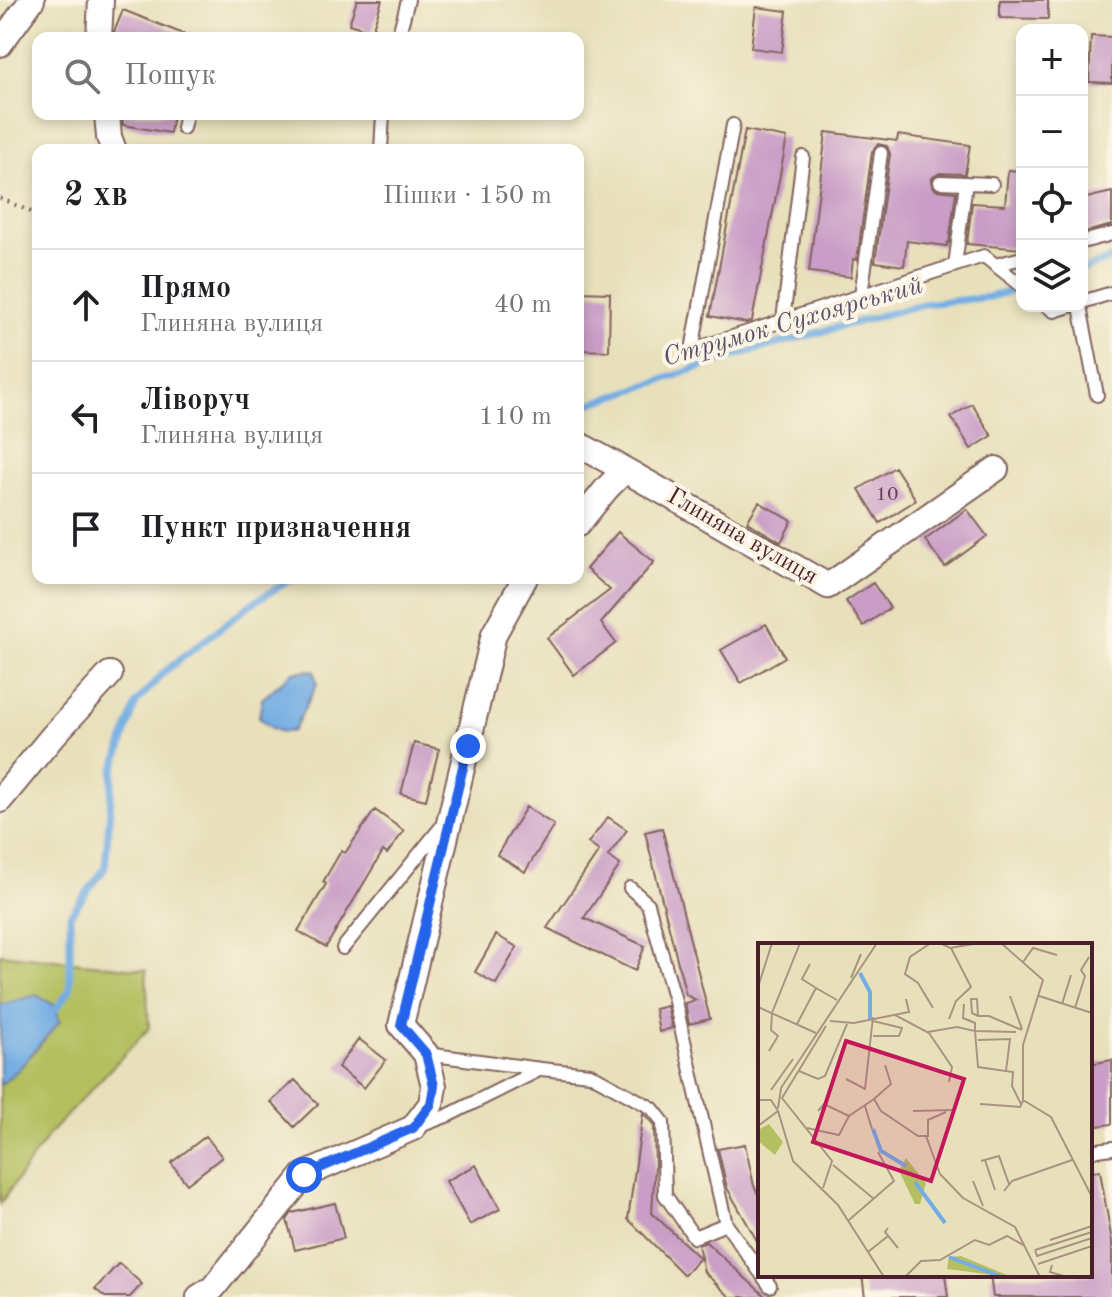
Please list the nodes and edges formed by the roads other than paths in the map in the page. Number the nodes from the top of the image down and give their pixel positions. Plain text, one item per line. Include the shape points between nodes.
1 (32, 0) edge
2 (101, 0) edge
3 (408, 0) edge
4 (99, 32) edge
5 (400, 32) edge
6 (0, 44) edge
7 (108, 120) edge
8 (185, 120) edge
9 (383, 120) edge
10 (733, 125) dead end
11 (183, 128) dead end
12 (112, 144) edge
13 (381, 144) edge
14 (881, 153) dead end
15 (803, 157) dead end
16 (940, 182) dead end
17 (966, 183) junction
18 (992, 184) dead end
19 (1112, 234) edge
20 (1088, 240) edge
21 (1016, 260) edge
22 (955, 265) junction
23 (995, 265) junction
24 (1016, 281) edge
25 (1112, 293) edge
26 (861, 295) junction
27 (1088, 302) edge
28 (1082, 312) edge
29 (783, 320) junction
30 (1097, 395) dead end
31 (584, 447) edge
32 (996, 469) dead end
33 (625, 470) junction
34 (584, 517) edge
35 (522, 584) edge
36 (110, 674) dead end
37 (0, 800) edge
38 (451, 815) junction
39 (630, 888) dead end
40 (343, 948) dead end
41 (426, 1054) junction
42 (541, 1069) junction
43 (413, 1128) junction
44 (1112, 1148) edge
45 (1092, 1151) edge
46 (726, 1224) junction
47 (758, 1269) edge
48 (764, 1277) edge
49 (770, 1286) dead end
50 (199, 1297) edge

1 - 6 street
2 - 4 street
3 - 5 lane
7 - 12 street
8 - 11 lane
9 - 13 lane
10 - 29 lane via 692,350
14 - 26 lane
15 - 29 lane
16 - 17 lane
17 - 18 lane
17 - 22 lane
19 - 20 lane
21 - 23 lane
22 - 23 lane via 984,256
22 - 26 lane
23 - 24 lane
25 - 27 lane
26 - 29 lane
28 - 30 lane
31 - 33 street
32 - 33 street, Глиняна вулиця via 828,586
33 - 34 street
35 - 38 street via 494,634
36 - 37 street
38 - 40 lane
38 - 41 street via 401,1025
39 - 46 lane via 648,904
41 - 42 lane
41 - 43 street via 434,1086 431,1104
42 - 43 lane
42 - 46 lane via 590,1074 652,1108 663,1122 665,1195 694,1237
43 - 50 street via 304,1175 213,1288
44 - 45 lane
46 - 47 lane
48 - 49 lane

